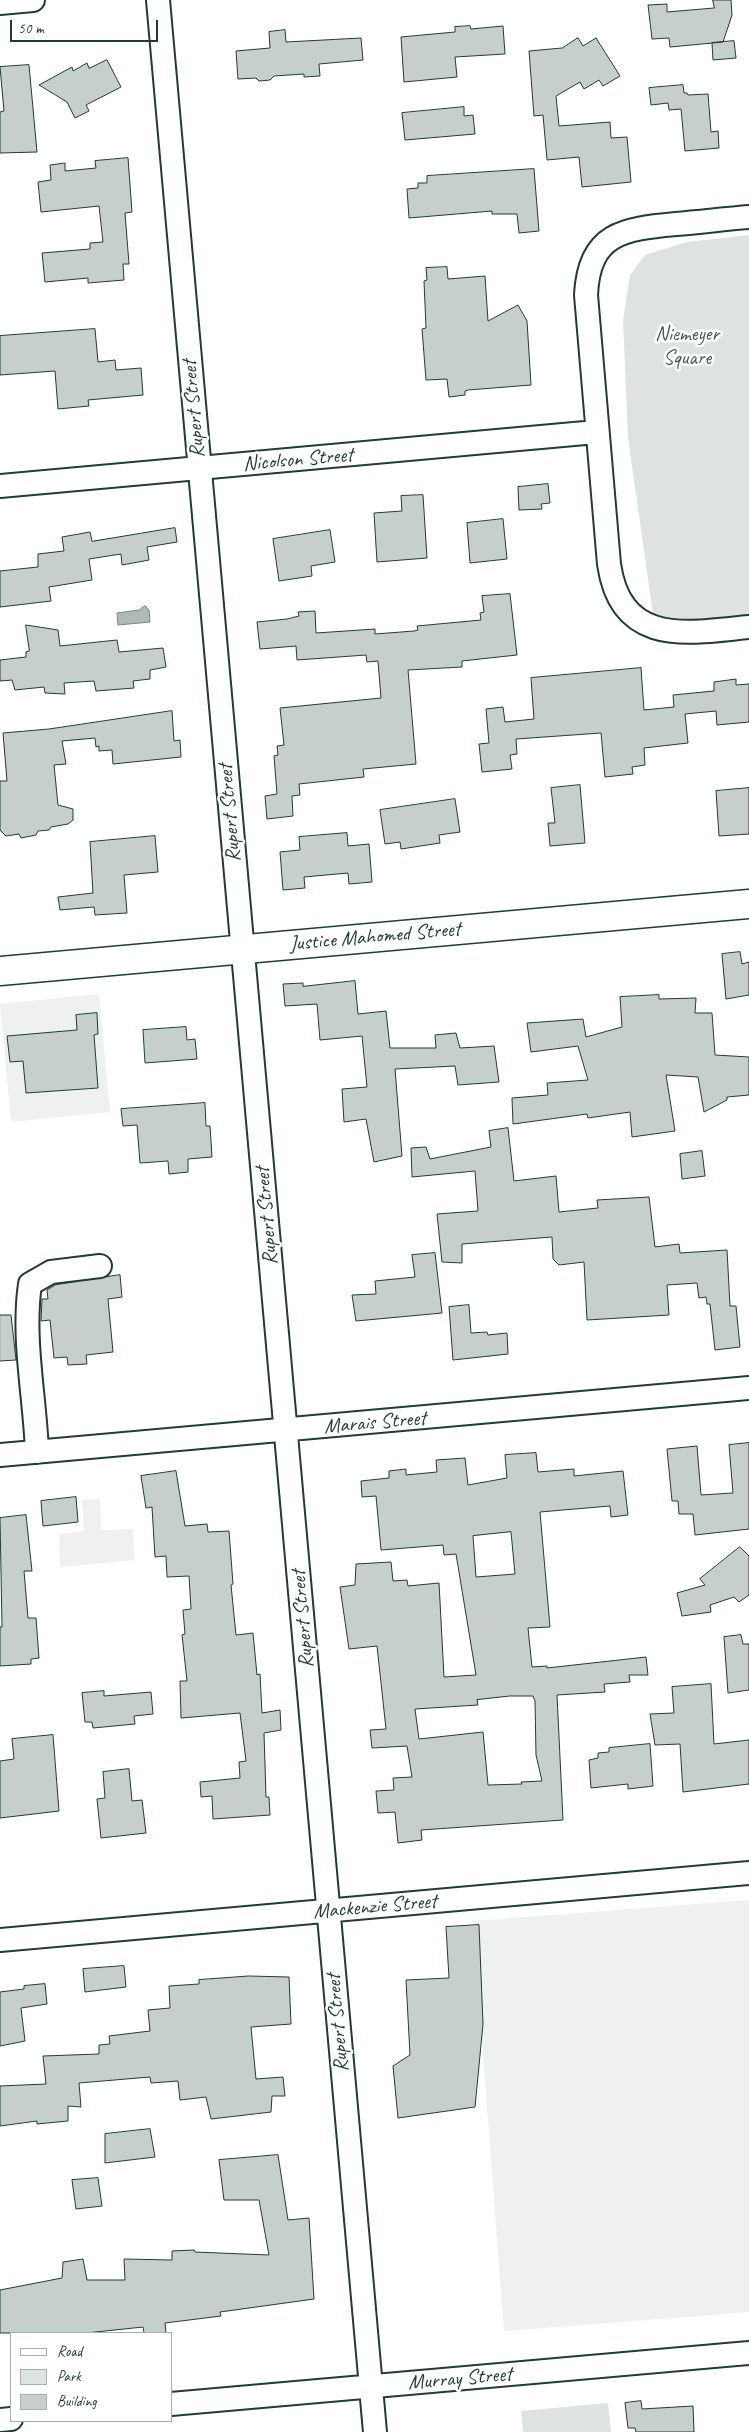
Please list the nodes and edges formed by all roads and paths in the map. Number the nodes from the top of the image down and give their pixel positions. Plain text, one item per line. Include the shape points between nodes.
1 (34, 0) edge
2 (158, 0) edge
3 (0, 3) edge
4 (749, 217) edge
5 (596, 432) junction
6 (199, 468) junction
7 (0, 486) edge
8 (749, 627) edge
9 (749, 904) edge
10 (243, 949) junction
11 (0, 971) edge
12 (100, 1266) dead end
13 (749, 1388) edge
14 (286, 1431) junction
15 (37, 1452) junction
16 (0, 1455) edge
17 (749, 1873) edge
18 (329, 1911) junction
19 (0, 1940) edge
20 (749, 2353) edge
21 (371, 2387) junction
22 (172, 2404) edge
23 (375, 2432) edge

1 - 3 street
2 - 6 street, Rupert Street
4 - 5 street via 630,229 614,236 597,253 588,271 586,296
5 - 6 street, Nicolson Street
5 - 8 street via 611,575 624,605 650,626 670,632
6 - 7 street, Nicolson Street
6 - 10 street, Rupert Street
9 - 10 main road, Justice Mahomed Street
10 - 11 main road, Justice Mahomed Street
10 - 14 street, Rupert Street
12 - 15 street via 51,1272 30,1284 26,1312
13 - 14 street, Marais Street
14 - 15 street, Marais Street
14 - 18 street, Rupert Street
15 - 16 street, Marais Street
17 - 18 street, Mackenzie Street
18 - 19 street, Mackenzie Street
18 - 21 street, Rupert Street
20 - 21 street, Murray Street
21 - 22 street, Murray Street
21 - 23 street, Rupert Street

